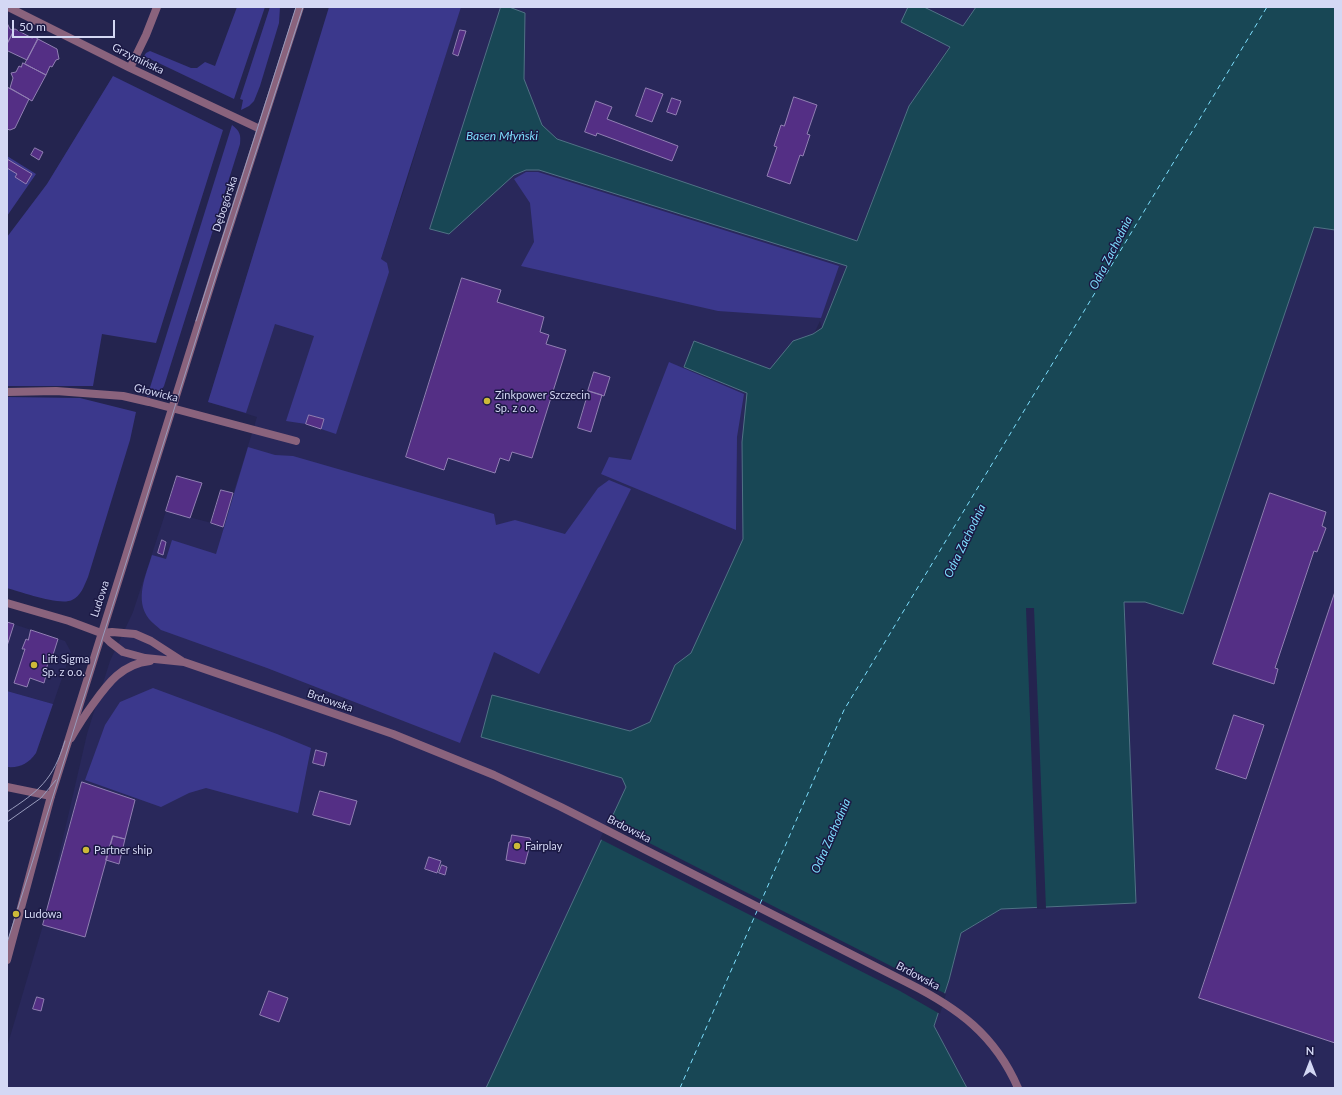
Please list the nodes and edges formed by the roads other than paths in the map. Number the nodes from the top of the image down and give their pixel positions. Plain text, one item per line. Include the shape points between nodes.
1 (8, 7) edge
2 (157, 7) edge
3 (300, 7) edge
4 (130, 68) junction
5 (260, 129) junction
6 (7, 392) edge
7 (172, 408) junction
8 (296, 442) dead end
9 (7, 603) edge
10 (101, 633) junction
11 (164, 660) junction
12 (184, 662) junction
13 (66, 745) junction
14 (7, 787) edge
15 (51, 796) junction
16 (7, 960) edge
17 (1018, 1088) edge

1 - 4 street, Grzymińska
2 - 4 street
3 - 5 street, Dębogórska
4 - 5 street, Grzymińska
5 - 7 street, Dębogórska
6 - 7 street, Głowicka via 92,393 122,396
7 - 8 street, Głowicka
7 - 10 street, Ludowa
9 - 10 street
10 - 11 street, Brdowska via 124,652
10 - 12 street, Brdowska via 135,634
10 - 13 street, Ludowa
11 - 12 street, Brdowska
11 - 13 street, Brdowska via 129,666 116,675
12 - 17 street, Brdowska via 377,728 505,780 917,987 971,1022 990,1041
13 - 15 street, Ludowa
14 - 15 street
15 - 16 street, Ludowa

